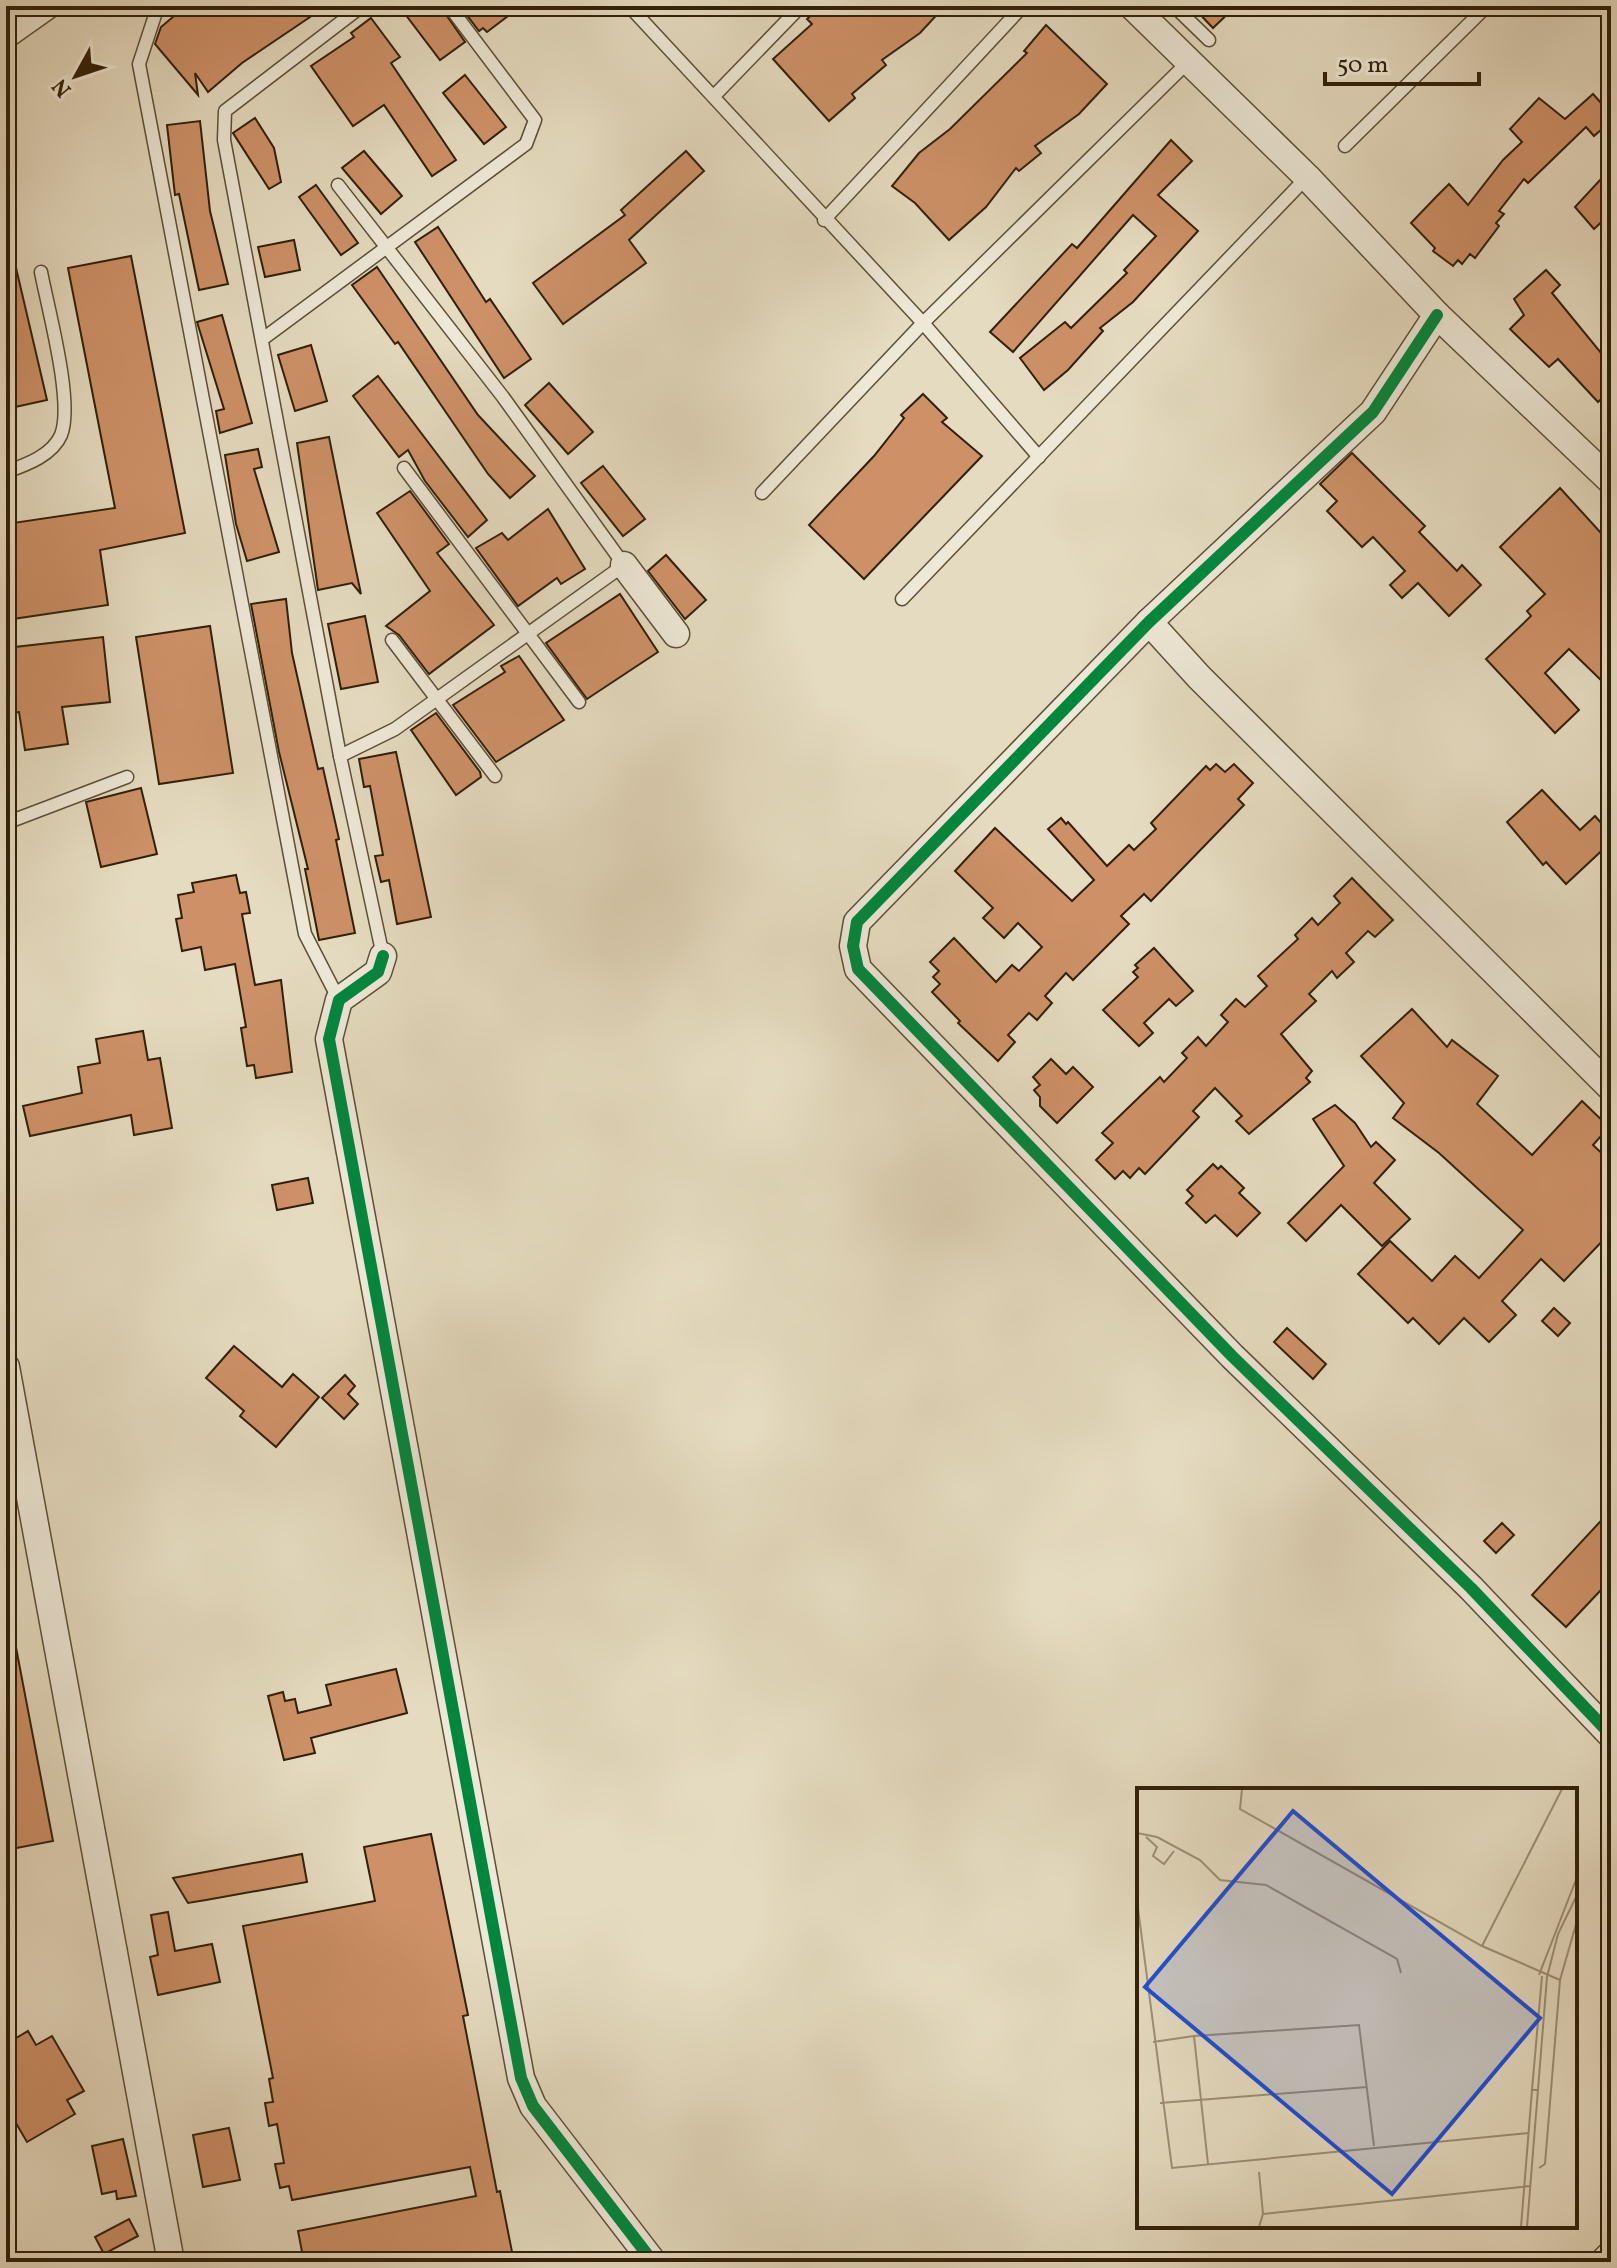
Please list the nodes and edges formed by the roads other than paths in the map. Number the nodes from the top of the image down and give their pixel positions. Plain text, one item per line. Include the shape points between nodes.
1 (47, 6) edge
2 (158, 6) edge
3 (362, 6) edge
4 (449, 6) edge
5 (629, 6) edge
6 (801, 6) edge
7 (1023, 6) edge
8 (1132, 6) edge
9 (1174, 6) edge
10 (1487, 6) edge
11 (6, 35) edge
12 (1209, 40) dead end
13 (1189, 61) junction
14 (714, 96) junction
15 (1345, 146) dead end
16 (1307, 177) junction
17 (338, 185) dead end
18 (824, 220) junction
19 (386, 247) junction
20 (41, 272) dead end
21 (1437, 315) junction
22 (923, 323) junction
23 (264, 338) junction
24 (1039, 457) junction
25 (404, 468) dead end
26 (6, 472) edge
27 (1611, 481) edge
28 (762, 493) dead end
29 (624, 565) junction
30 (902, 599) dead end
31 (1149, 622) junction
32 (676, 634) dead end
33 (529, 635) junction
34 (392, 640) dead end
35 (438, 700) junction
36 (579, 702) dead end
37 (340, 756) junction
38 (495, 776) dead end
39 (127, 777) dead end
40 (6, 823) edge
41 (383, 956) joint
42 (339, 1000) junction
43 (1611, 1088) edge
44 (6, 1367) edge
45 (1611, 1735) edge
46 (1611, 2254) edge
47 (171, 2262) edge
48 (653, 2262) edge
49 (1603, 2262) edge

1 - 11 street
2 - 42 lane via 139,64 305,934
3 - 23 lane via 225,111 224,140
4 - 19 lane via 535,120 526,144
5 - 14 lane
6 - 14 lane
7 - 18 lane
8 - 13 street
9 - 12 lane
10 - 15 lane
13 - 16 street
13 - 22 lane
14 - 18 lane
16 - 21 street
16 - 24 lane
17 - 19 lane
18 - 22 lane
19 - 23 lane
19 - 29 lane
20 - 26 lane via 66,404 60,437 37,460
21 - 27 street
21 - 31 street via 1373,412
22 - 24 lane
22 - 28 lane
23 - 37 lane
24 - 30 lane
25 - 33 lane
29 - 32 street
29 - 33 lane
31 - 43 street
31 - 45 street via 857,922 853,946 858,969 1232,1356 1471,1588
33 - 35 lane
33 - 36 lane
34 - 35 lane
35 - 37 lane via 381,738
35 - 38 lane
37 - 41 lane
39 - 40 lane
41 - 42 street via 378,972
42 - 48 street via 329,1039 521,2078 533,2106
44 - 47 street
46 - 49 street

